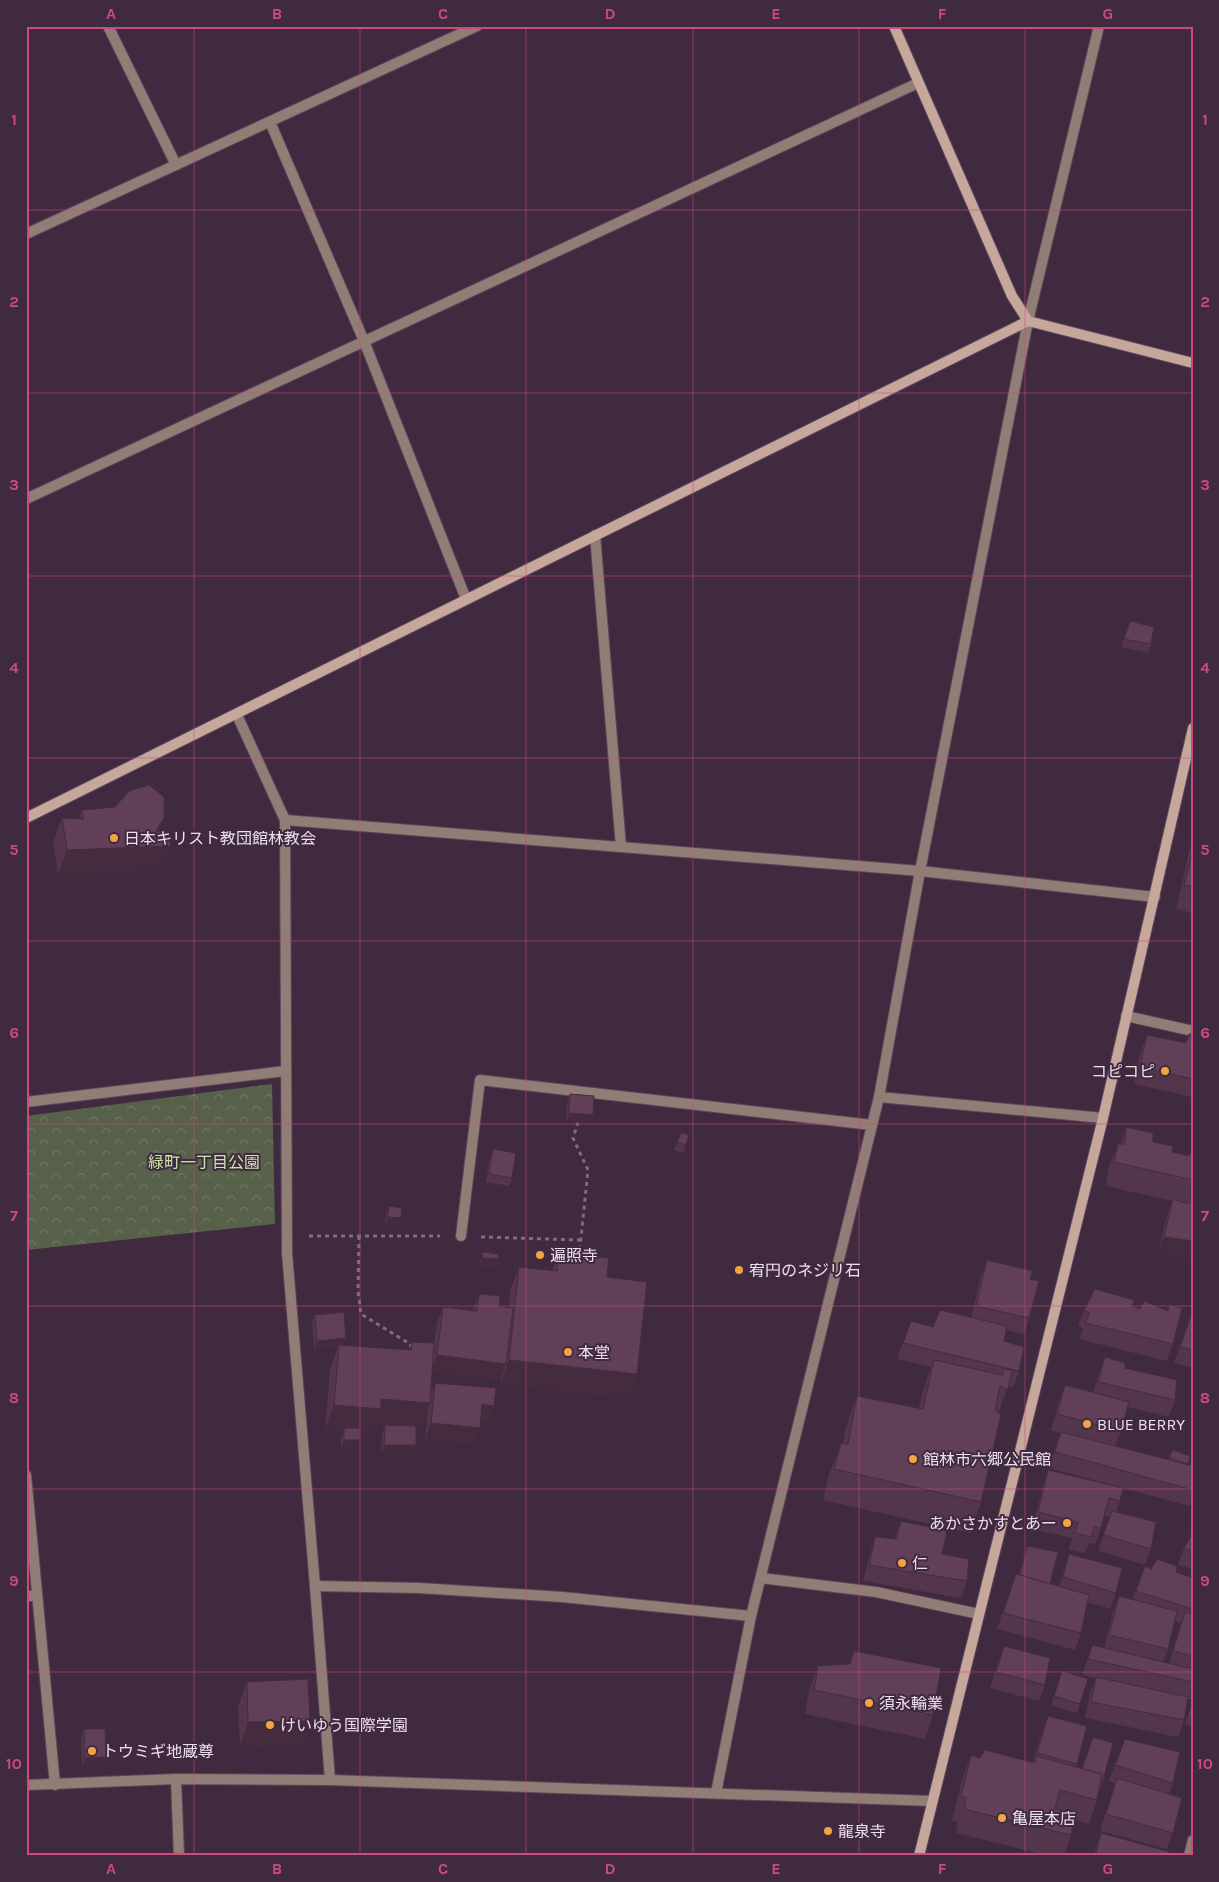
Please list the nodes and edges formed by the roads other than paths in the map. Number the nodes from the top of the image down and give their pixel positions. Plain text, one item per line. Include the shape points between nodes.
1 (108, 26) edge
2 (477, 26) edge
3 (894, 26) edge
4 (1099, 26) edge
5 (918, 83) junction
6 (270, 122) junction
7 (176, 165) junction
8 (26, 234) edge
9 (1028, 321) junction
10 (364, 341) junction
11 (1193, 363) edge
12 (26, 499) edge
13 (595, 535) junction
14 (466, 599) junction
15 (236, 715) junction
16 (1193, 728) edge
17 (26, 818) edge
18 (285, 820) junction
19 (621, 847) junction
20 (920, 871) junction
21 (1155, 898) junction
22 (1126, 1016) junction
23 (1193, 1031) edge
24 (285, 1072) junction
25 (879, 1097) junction
26 (26, 1102) edge
27 (1103, 1118) junction
28 (872, 1125) junction
29 (460, 1236) road end
30 (26, 1475) edge
31 (761, 1578) junction
32 (315, 1586) junction
33 (26, 1596) edge
34 (38, 1596) junction
35 (978, 1614) junction
36 (751, 1616) junction
37 (176, 1779) junction
38 (330, 1780) junction
39 (26, 1785) edge
40 (55, 1785) junction
41 (716, 1793) junction
42 (932, 1801) junction
43 (1193, 1840) edge
44 (179, 1856) edge
45 (919, 1856) edge
46 (1189, 1856) edge

1 - 7 street
2 - 6 street
3 - 5 street
4 - 9 street
5 - 9 street via 1012,296
5 - 10 street
6 - 7 street
6 - 10 street
7 - 8 street
9 - 11 street
9 - 13 street
9 - 20 street
10 - 12 street
10 - 14 street
13 - 14 street
13 - 19 street
14 - 15 street
15 - 17 street
15 - 18 street
16 - 21 street
18 - 19 street
18 - 24 street
19 - 20 street
20 - 21 street
20 - 25 street
21 - 22 street
22 - 23 street
22 - 27 street
24 - 26 street
24 - 32 street via 286,1236
25 - 27 street
25 - 28 street
27 - 35 street
28 - 29 street via 480,1080
28 - 31 street
30 - 34 street
31 - 35 street via 876,1592
31 - 36 street
32 - 36 street via 419,1588 562,1597
32 - 38 street
33 - 34 street
34 - 40 street
35 - 42 street
36 - 41 street
37 - 38 street
37 - 40 street
37 - 44 street
38 - 41 street
39 - 40 street
41 - 42 street
42 - 45 street
43 - 46 street

